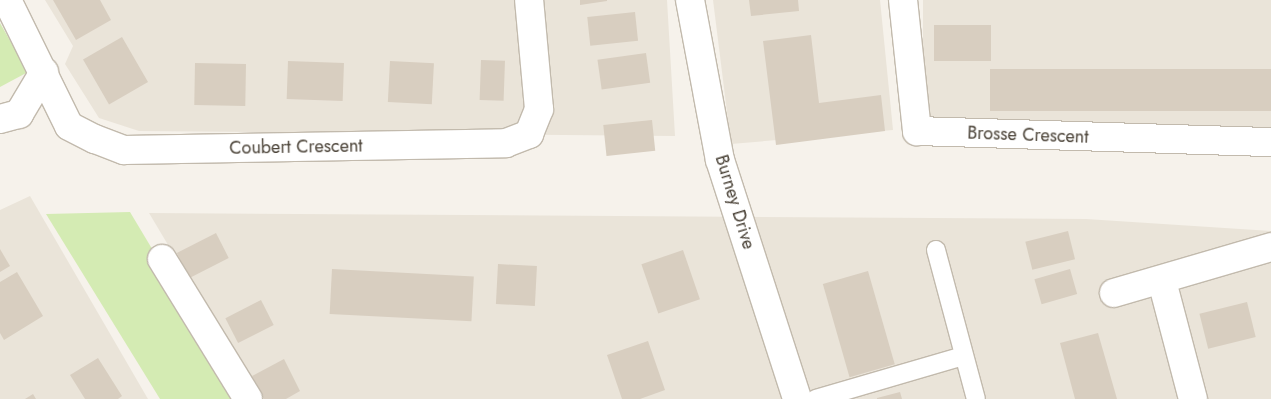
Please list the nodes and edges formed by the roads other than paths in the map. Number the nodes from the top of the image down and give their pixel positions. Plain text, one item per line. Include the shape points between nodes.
1 (7, 0) edge
2 (529, 0) edge
3 (690, 0) edge
4 (902, 0) edge
5 (44, 72) junction
6 (0, 119) edge
7 (1271, 142) edge
8 (1271, 247) edge
9 (936, 250) dead end
10 (162, 259) dead end
11 (1162, 281) junction
12 (1114, 293) dead end
13 (963, 356) junction
14 (248, 399) edge
15 (797, 399) edge
16 (816, 399) edge
17 (976, 399) edge
18 (1193, 399) edge

1 - 5 street, Coubert Crescent
2 - 5 street, Coubert Crescent via 539,109 530,134 506,143 124,150 69,126
3 - 15 street, Burney Drive via 720,160
4 - 7 street, Brosse Crescent via 917,131
5 - 6 street via 19,114
8 - 11 street
9 - 13 lane
10 - 14 street
11 - 12 street
11 - 18 street
13 - 16 lane
13 - 17 lane

